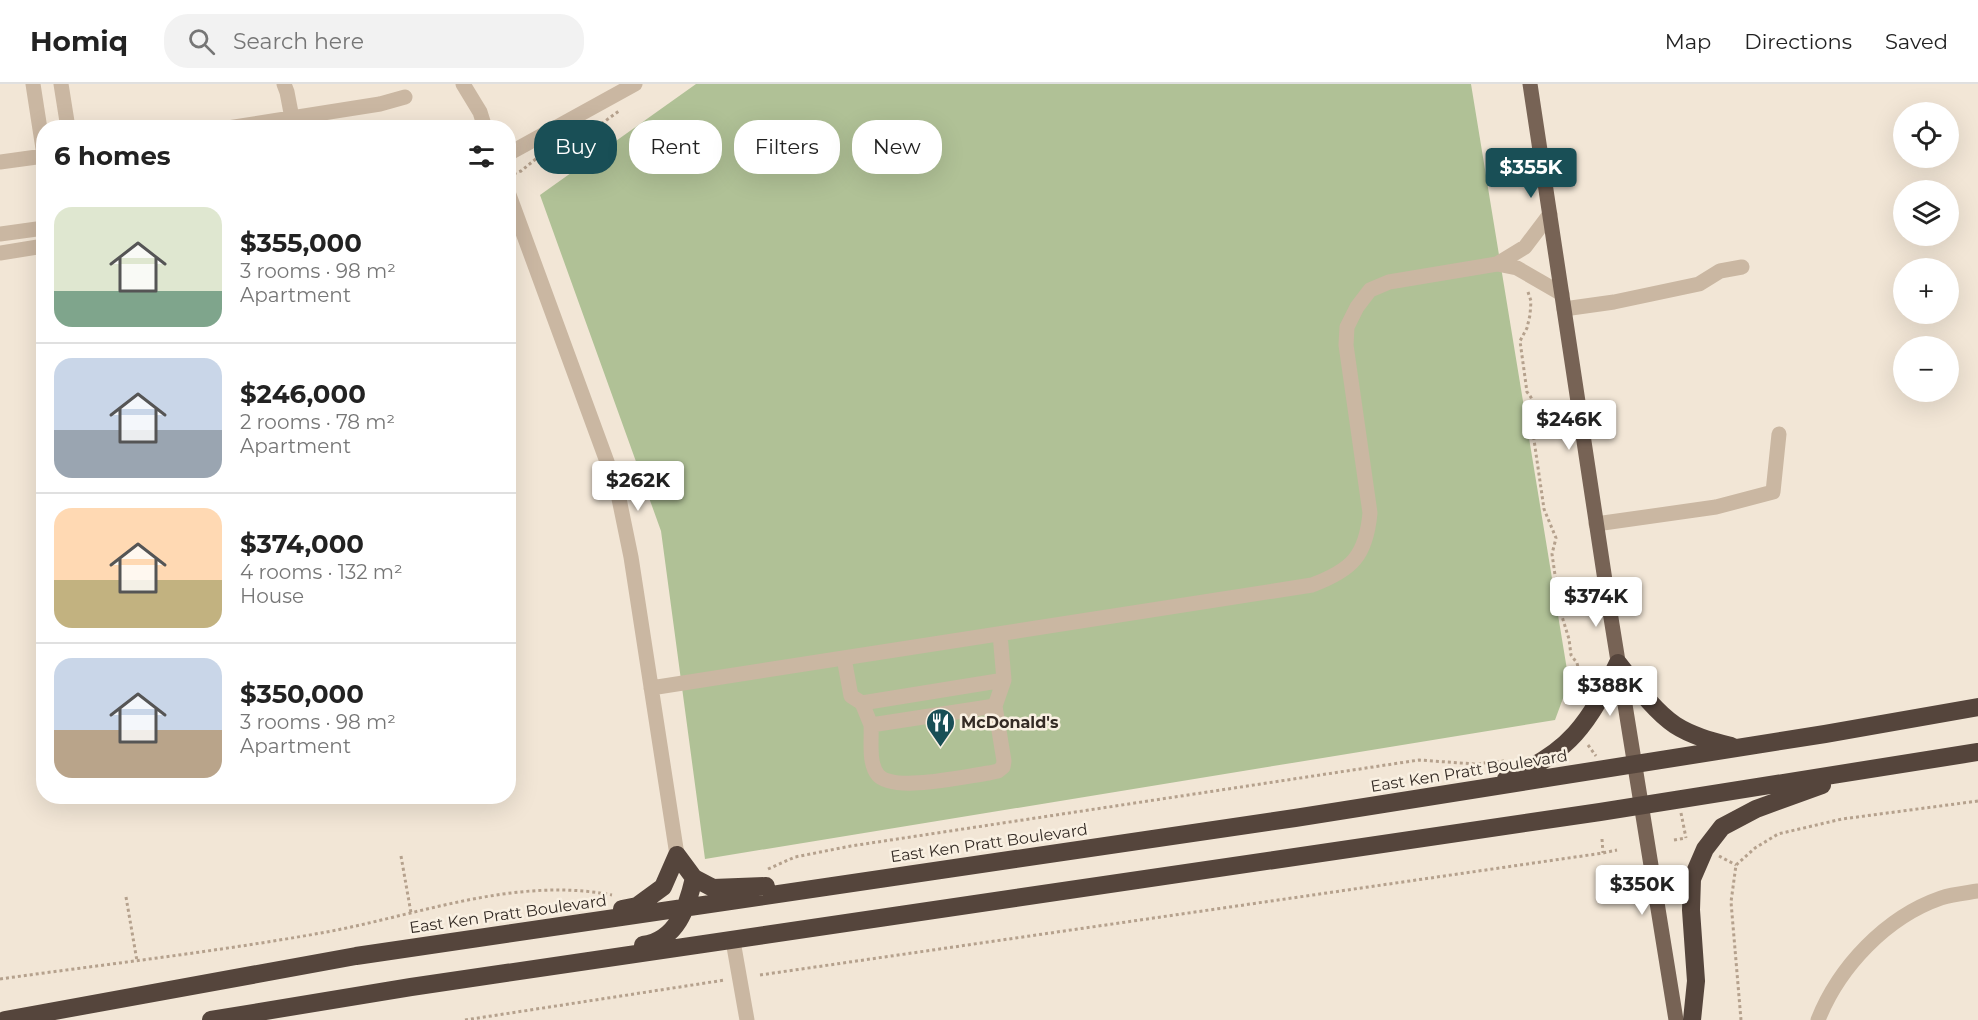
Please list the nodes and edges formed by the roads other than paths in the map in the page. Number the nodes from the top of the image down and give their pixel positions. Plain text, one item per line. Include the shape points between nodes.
1 (33, 84) edge
2 (61, 84) edge
3 (284, 84) edge
4 (463, 84) edge
5 (611, 84) edge
6 (635, 84) edge
7 (1530, 84) edge
8 (405, 97) dead end
9 (594, 107) junction
10 (292, 118) junction
11 (39, 120) edge
12 (67, 120) edge
13 (279, 120) edge
14 (482, 120) edge
15 (516, 149) edge
16 (36, 156) edge
17 (0, 162) edge
18 (516, 214) edge
19 (1550, 214) junction
20 (36, 229) edge
21 (0, 234) edge
22 (36, 247) edge
23 (0, 253) edge
24 (1497, 264) junction
25 (1742, 267) dead end
26 (1563, 302) junction
27 (1779, 434) dead end
28 (1596, 524) junction
29 (1000, 634) junction
30 (844, 658) junction
31 (1618, 663) junction
32 (1004, 680) junction
33 (651, 688) junction
34 (862, 704) junction
35 (995, 706) junction
36 (1978, 707) edge
37 (871, 725) junction
38 (1740, 748) junction
39 (1978, 752) edge
40 (1635, 765) junction
41 (1862, 770) junction
42 (1482, 789) junction
43 (1641, 806) junction
44 (677, 855) junction
45 (693, 878) junction
46 (857, 882) junction
47 (1978, 891) edge
48 (687, 907) junction
49 (500, 935) junction
50 (733, 941) junction
51 (283, 1008) junction
52 (5, 1020) edge
53 (211, 1020) edge
54 (747, 1020) edge
55 (1676, 1020) edge
56 (1692, 1020) edge
57 (1818, 1020) edge

1 - 11 street
2 - 12 street
3 - 10 street
4 - 14 street
5 - 9 street
6 - 9 street
7 - 19 main road
8 - 10 street
9 - 15 street
10 - 13 street
16 - 17 street
18 - 33 street via 617,489
19 - 24 street via 1525,247
19 - 26 main road
20 - 21 street
22 - 23 street
24 - 26 street via 1517,268
24 - 29 street via 1389,282 1370,290 1347,327 1346,345 1370,513 1361,553 1350,566 1312,585
25 - 26 street via 1720,271 1699,284 1614,302
26 - 28 main road
27 - 28 street via 1773,492 1716,507
28 - 31 main road
29 - 30 street
29 - 32 street
30 - 33 street
30 - 34 street via 850,696
31 - 38 highway via 1674,724 1700,738
31 - 40 main road
31 - 42 highway via 1599,703 1576,735 1554,754
32 - 34 street
32 - 35 street
33 - 44 street
34 - 37 street
35 - 37 street
35 - 37 street via 1004,761 998,771 989,773 903,784 887,782 878,775 872,760
36 - 38 highway, East Ken Pratt Boulevard
38 - 40 highway, East Ken Pratt Boulevard
39 - 41 highway
40 - 42 highway, East Ken Pratt Boulevard
40 - 43 main road
41 - 43 highway
41 - 56 highway via 1756,809 1722,827 1705,849 1692,879 1696,981
42 - 46 highway, East Ken Pratt Boulevard
43 - 50 highway
43 - 55 main road
44 - 45 highway
44 - 49 highway via 663,887 637,906
45 - 46 highway via 713,888
45 - 48 highway
46 - 48 highway, East Ken Pratt Boulevard
47 - 57 street via 1939,899 1891,925 1845,971
48 - 49 highway, East Ken Pratt Boulevard
48 - 51 highway via 667,936 658,942 299,996
49 - 52 highway, East Ken Pratt Boulevard via 356,956
50 - 51 highway
50 - 54 street
51 - 53 highway

